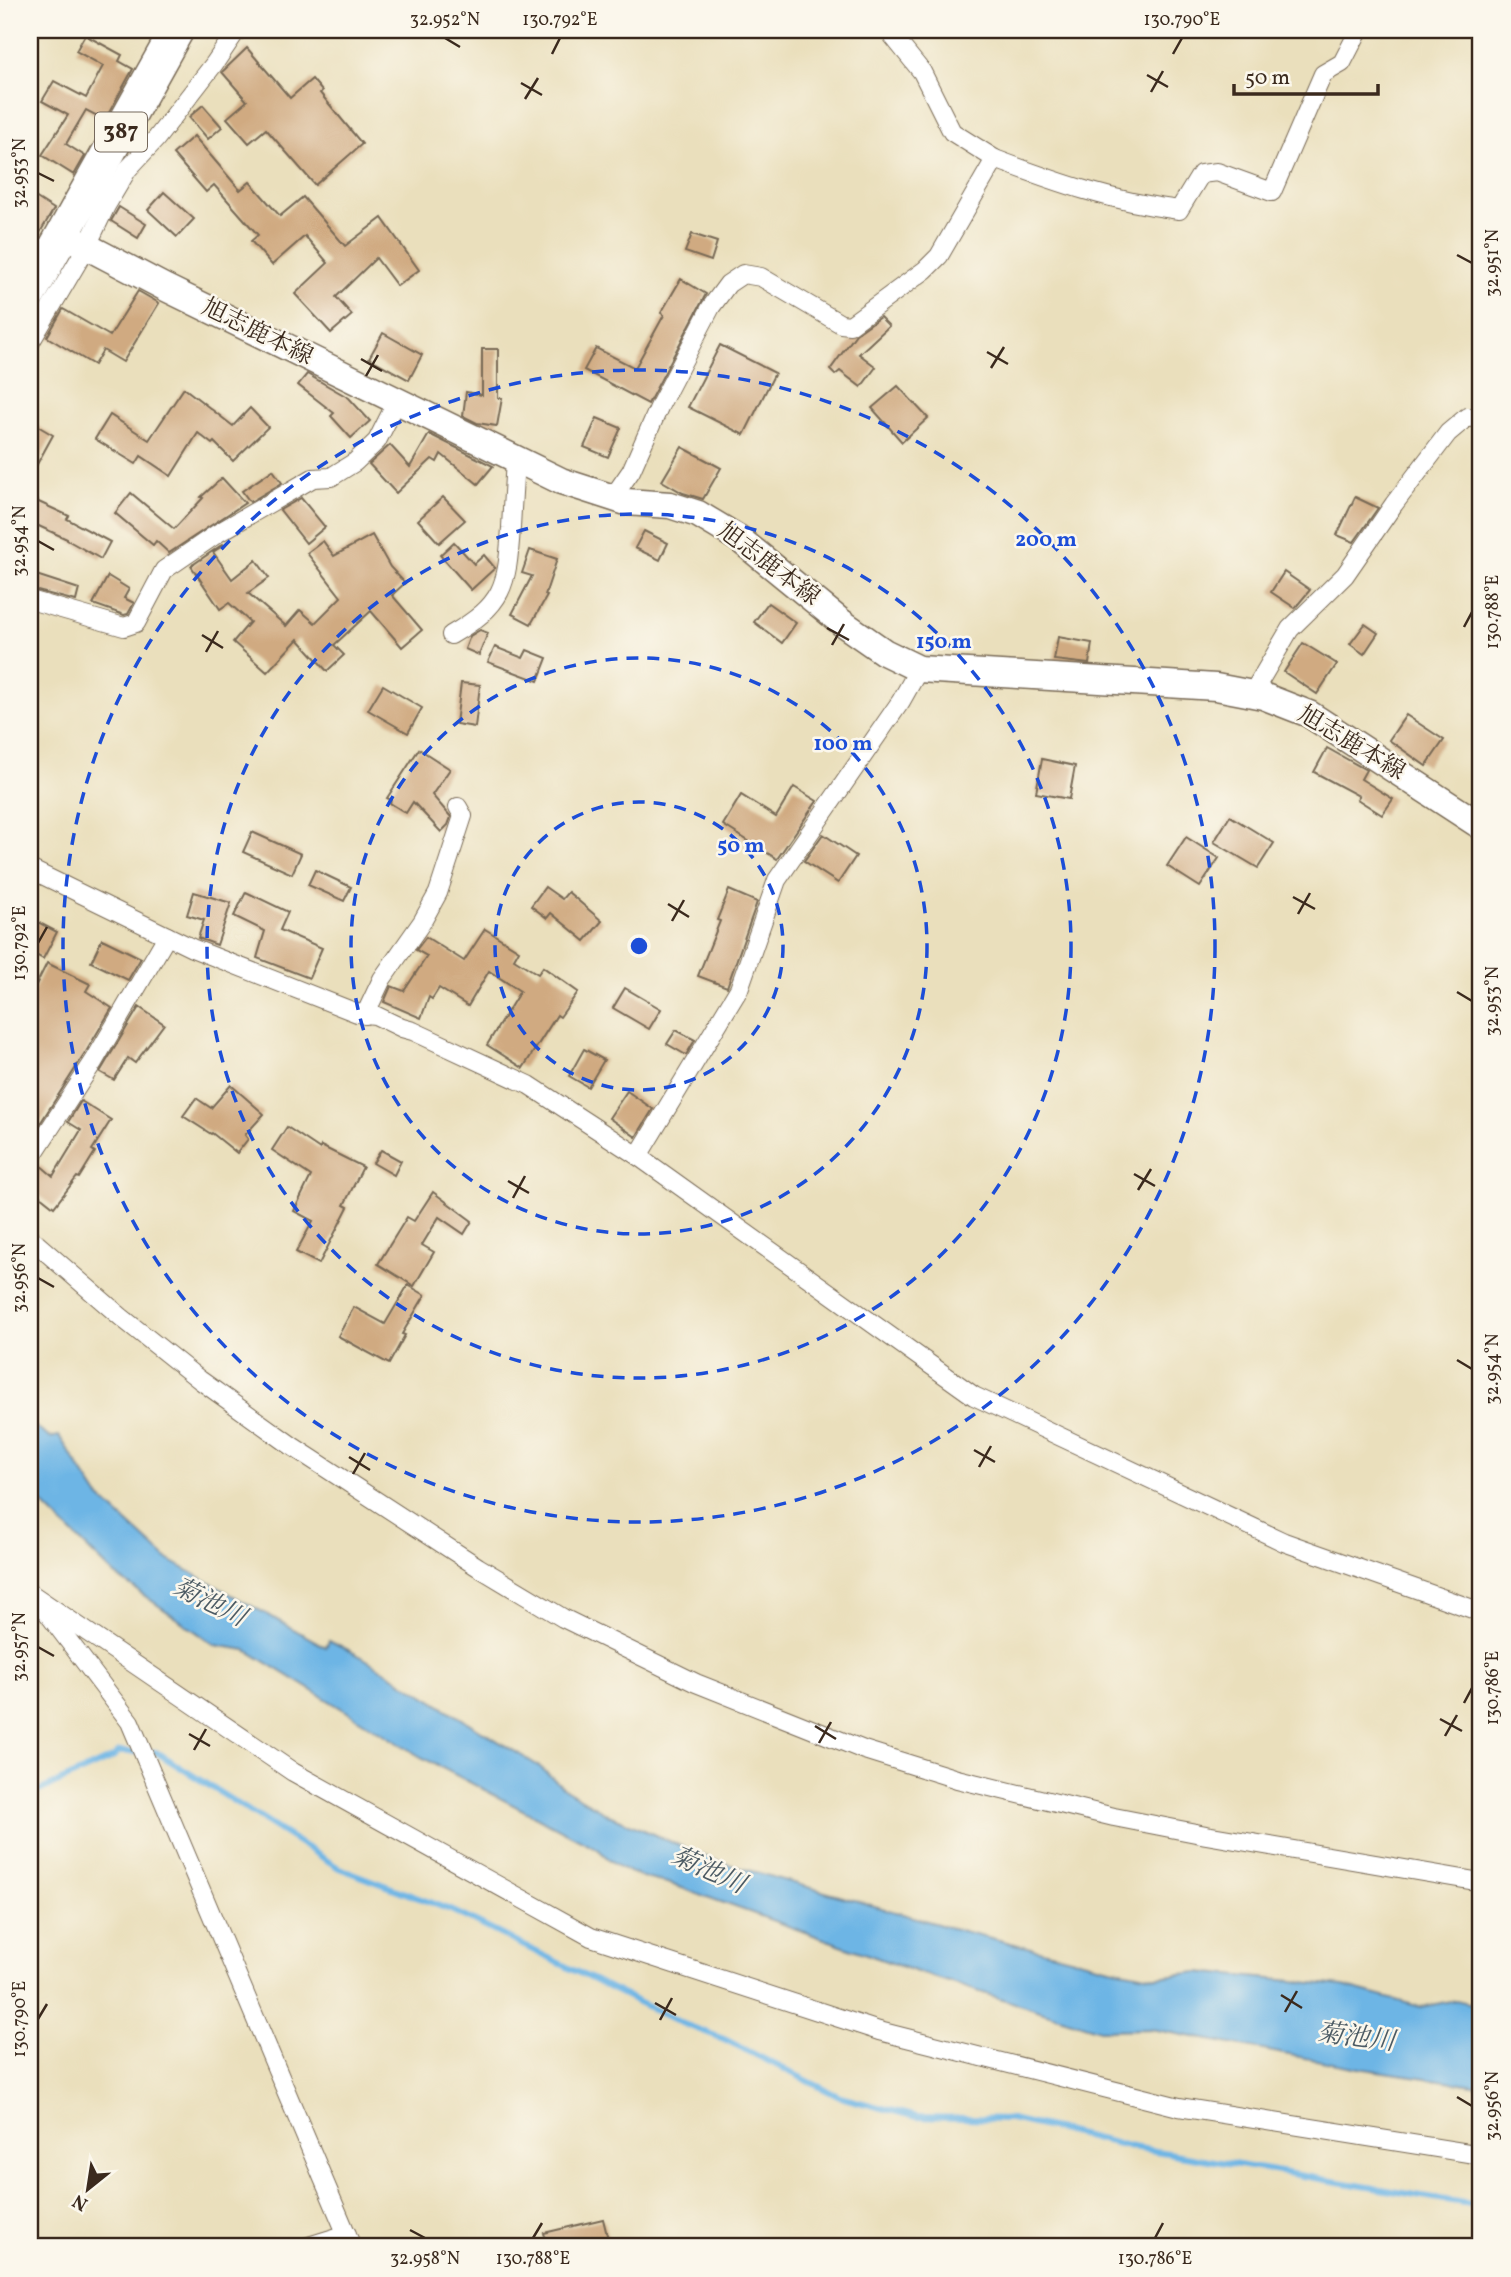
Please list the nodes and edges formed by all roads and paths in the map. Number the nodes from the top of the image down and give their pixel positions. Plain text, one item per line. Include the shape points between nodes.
1 (177, 30) edge
2 (237, 30) edge
3 (888, 30) edge
4 (1359, 30) edge
5 (995, 159) junction
6 (75, 241) junction
7 (30, 292) edge
8 (30, 343) edge
9 (397, 401) junction
10 (1481, 419) edge
11 (515, 457) junction
12 (613, 498) junction
13 (30, 600) edge
14 (451, 635) dead end
15 (919, 669) junction
16 (1252, 694) junction
17 (458, 807) dead end
18 (1481, 826) edge
19 (30, 869) edge
20 (167, 936) junction
21 (365, 1015) junction
22 (638, 1156) junction
23 (30, 1159) edge
24 (30, 1238) edge
25 (34, 1596) edge
26 (1481, 1612) edge
27 (1481, 1882) edge
28 (1481, 2155) edge
29 (350, 2241) edge
30 (305, 2247) edge

1 - 6 highway, 387
2 - 6 street
3 - 5 street via 922,72 953,132
4 - 5 street via 1342,63 1323,74 1272,192 1217,172 1201,173 1179,210 1136,205
5 - 12 street via 939,256 850,325 761,277 743,274 728,284 711,307 631,471
6 - 7 highway, 387
6 - 8 street
6 - 9 main road, 旭志鹿本線
9 - 11 main road, 旭志鹿本線
9 - 13 street via 377,441 355,462 331,477 313,478 164,570 136,624 124,627
10 - 16 street via 1467,417 1448,433 1345,575 1290,629
11 - 12 main road, 旭志鹿本線 via 561,481
11 - 14 street via 507,576 491,604
12 - 15 main road, 旭志鹿本線 via 670,505 698,514 738,538 841,622 884,652
15 - 16 main road, 旭志鹿本線 via 1216,687
15 - 22 street via 777,880 739,989
16 - 18 main road, 旭志鹿本線 via 1309,714
17 - 21 street via 463,816 438,893 377,987
19 - 20 street
20 - 21 street
20 - 23 street
21 - 22 street via 413,1031 529,1085
22 - 26 street via 974,1396 1284,1542
24 - 27 street via 190,1373 292,1446 563,1619 696,1683 864,1750 957,1779 1206,1835
25 - 28 street via 293,1772 591,1937 879,2031 1179,2107
25 - 29 street via 130,1722
29 - 30 street

